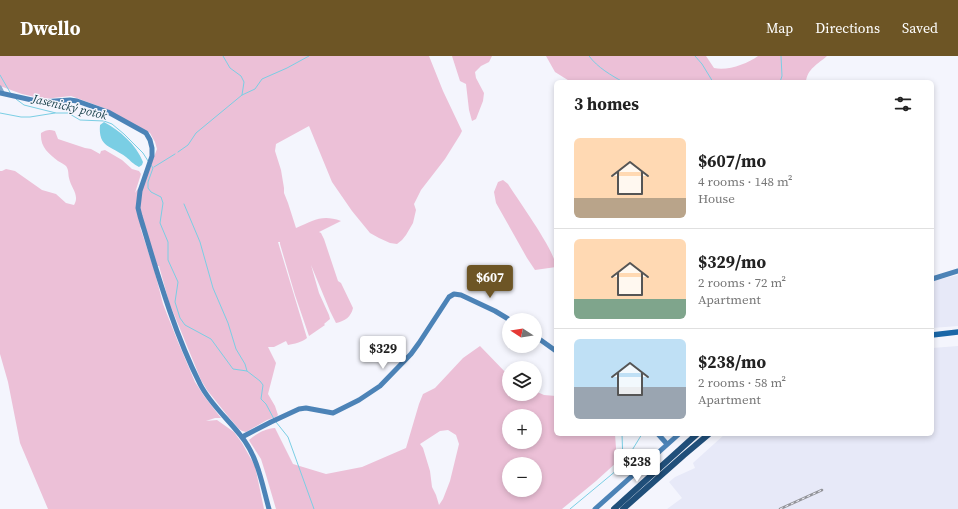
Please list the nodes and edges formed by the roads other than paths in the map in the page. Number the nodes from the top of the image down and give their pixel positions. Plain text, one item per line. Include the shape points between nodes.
1 (0, 87) edge
2 (2, 93) edge
3 (958, 271) edge
4 (934, 278) edge
5 (502, 315) edge
6 (958, 332) edge
7 (934, 335) edge
8 (542, 341) edge
9 (554, 349) edge
10 (660, 436) edge
11 (676, 436) edge
12 (695, 436) edge
13 (707, 436) edge
14 (242, 437) junction
15 (667, 444) junction
16 (269, 509) edge
17 (595, 509) edge
18 (614, 509) edge
19 (623, 509) edge

1 - 2 street
2 - 14 street via 41,102 78,101 108,112 146,133 152,148 151,159 140,191 138,208 166,302 201,386
3 - 4 street
5 - 14 street via 454,294 448,297 411,354 370,393 333,413 300,409
6 - 7 main road
8 - 9 street
10 - 15 street
11 - 15 street
12 - 18 highway
13 - 19 highway
14 - 16 street via 259,470
15 - 17 street

